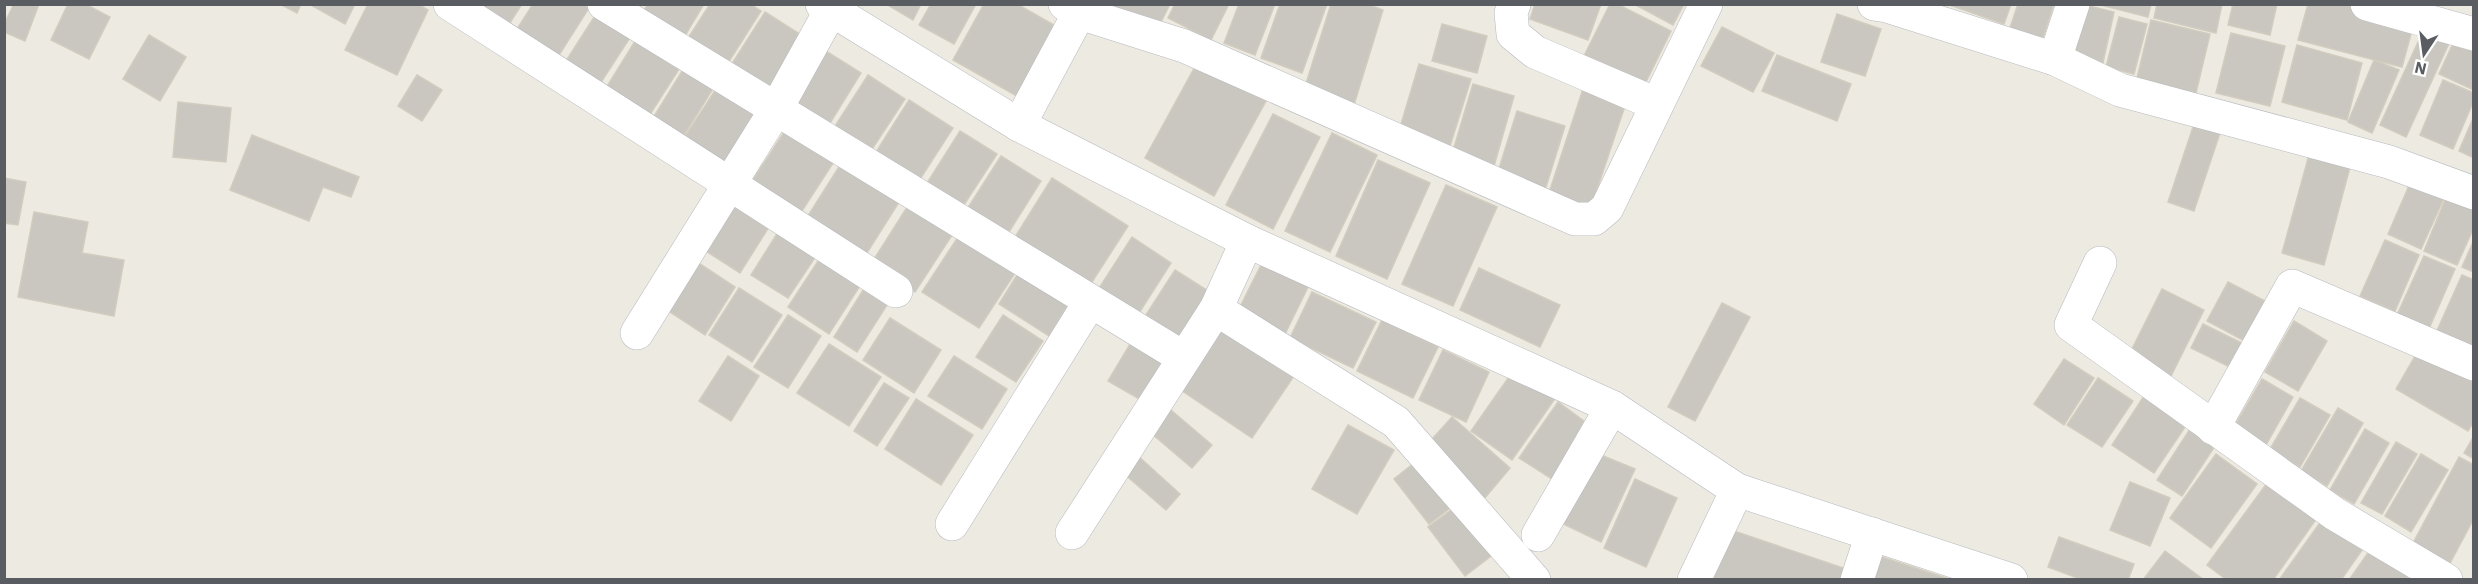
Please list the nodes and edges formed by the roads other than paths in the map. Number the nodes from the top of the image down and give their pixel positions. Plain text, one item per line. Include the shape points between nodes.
1 (450, 4) edge
2 (604, 4) edge
3 (1514, 4) edge
4 (1706, 4) edge
5 (1874, 4) edge
6 (2073, 4) edge
7 (2367, 4) edge
8 (826, 7) edge
9 (1076, 7) edge
10 (2474, 34) edge
11 (2055, 59) junction
12 (1656, 104) junction
13 (775, 111) junction
14 (1019, 125) junction
15 (730, 184) junction
16 (2474, 193) edge
17 (1247, 241) junction
18 (2100, 263) dead end
19 (896, 291) dead end
20 (1090, 302) junction
21 (1216, 309) junction
22 (637, 333) dead end
23 (1184, 358) junction
24 (2474, 364) edge
25 (1612, 407) junction
26 (2213, 428) junction
27 (1737, 490) junction
28 (952, 524) dead end
29 (1072, 534) dead end
30 (1872, 534) junction
31 (1538, 535) dead end
32 (1534, 579) edge
33 (1694, 579) edge
34 (1857, 579) edge
35 (2011, 579) edge
36 (2446, 579) edge

1 - 15 street
2 - 13 street
3 - 12 street via 1513,34 1535,52
4 - 12 street
5 - 11 street
6 - 11 street
7 - 10 street
8 - 13 street
8 - 14 street
9 - 12 street via 1184,45 1575,219 1594,219 1607,208
9 - 14 street
11 - 16 street via 2120,90 2389,162
13 - 15 street
13 - 20 street
14 - 17 street
15 - 19 street
15 - 22 street
17 - 21 street
17 - 25 street
18 - 26 street via 2071,325
20 - 23 street
20 - 28 street
21 - 23 street
21 - 32 street via 1396,422
23 - 29 street
24 - 26 street via 2292,286
25 - 27 street
25 - 31 street
26 - 36 street via 2335,514
27 - 30 street
27 - 33 street
30 - 34 street
30 - 35 street

